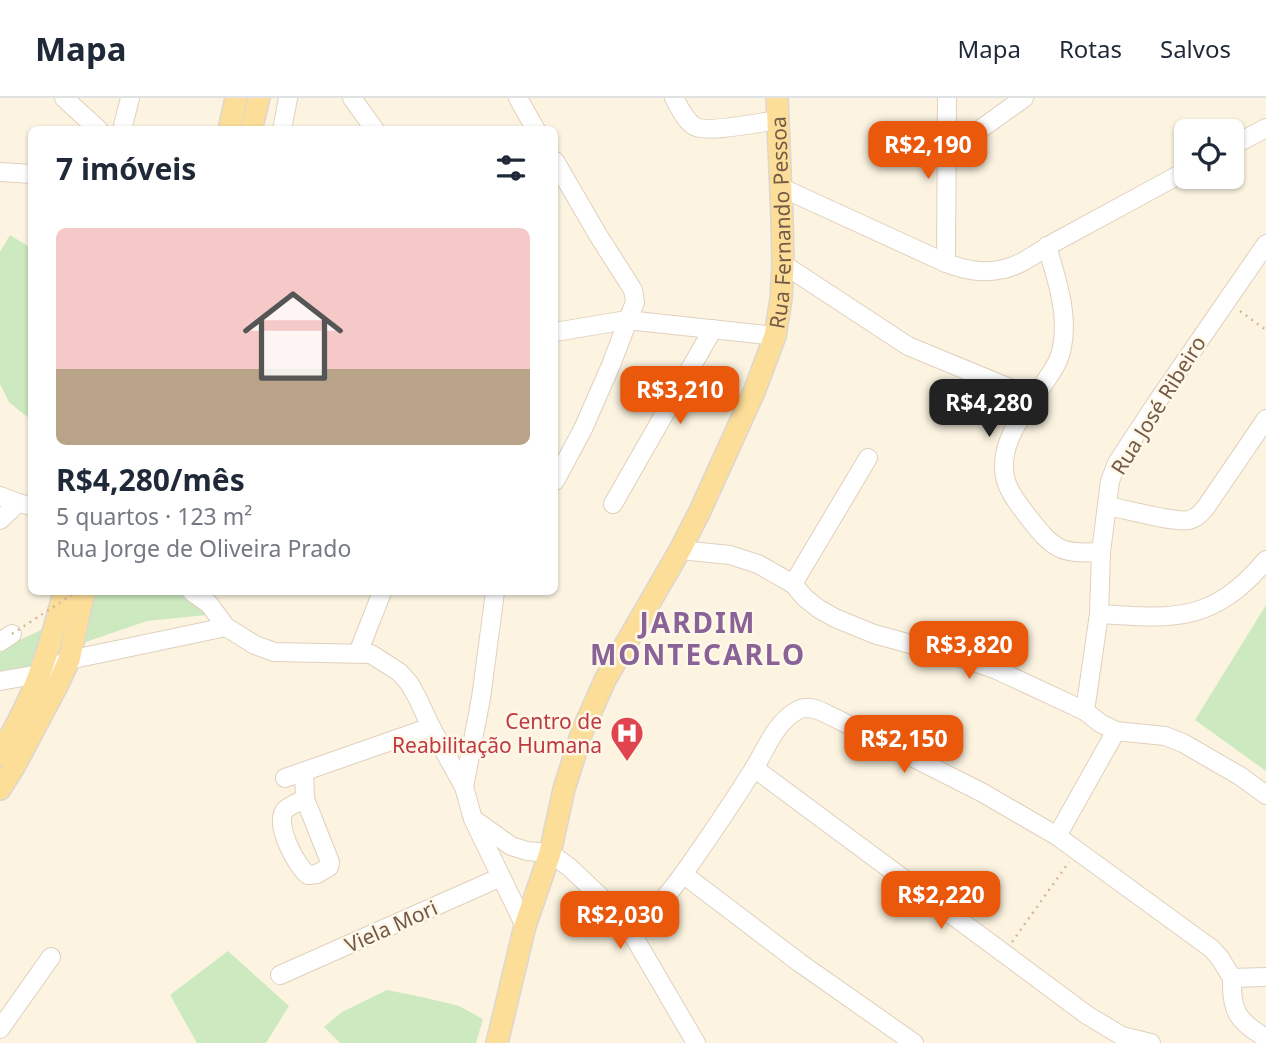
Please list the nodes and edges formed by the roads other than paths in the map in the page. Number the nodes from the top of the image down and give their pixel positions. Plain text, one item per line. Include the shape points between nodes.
1 (64, 98) edge
2 (130, 98) edge
3 (236, 98) edge
4 (259, 98) edge
5 (288, 98) edge
6 (352, 98) edge
7 (518, 98) edge
8 (674, 98) edge
9 (777, 98) edge
10 (947, 98) edge
11 (1024, 98) edge
12 (778, 120) junction
13 (95, 126) edge
14 (123, 126) edge
15 (230, 126) edge
16 (252, 126) edge
17 (283, 126) edge
18 (372, 126) edge
19 (534, 126) edge
20 (1266, 128) edge
21 (1244, 140) edge
22 (947, 153) junction
23 (558, 166) edge
24 (0, 172) edge
25 (28, 174) edge
26 (1174, 177) edge
27 (780, 187) junction
28 (1266, 244) edge
29 (1047, 246) junction
30 (946, 263) junction
31 (783, 264) junction
32 (627, 320) junction
33 (713, 329) junction
34 (558, 332) edge
35 (775, 336) junction
36 (1034, 398) junction
37 (1266, 419) edge
38 (868, 458) dead end
39 (558, 475) edge
40 (0, 496) edge
41 (613, 503) dead end
42 (1107, 506) junction
43 (27, 508) edge
44 (0, 520) edge
45 (680, 550) junction
46 (1101, 552) junction
47 (1266, 560) edge
48 (793, 584) junction
49 (63, 595) edge
50 (83, 595) edge
51 (196, 595) edge
52 (381, 595) edge
53 (495, 595) edge
54 (1099, 614) junction
55 (226, 627) junction
56 (358, 653) junction
57 (69, 660) junction
58 (40, 674) junction
59 (0, 681) edge
60 (1085, 711) junction
61 (431, 727) junction
62 (1116, 731) junction
63 (0, 755) edge
64 (754, 768) junction
65 (304, 772) junction
66 (285, 778) dead end
67 (464, 787) junction
68 (0, 789) edge
69 (1266, 795) edge
70 (305, 799) dead end
71 (473, 818) junction
72 (1057, 836) junction
73 (550, 853) junction
74 (683, 874) junction
75 (500, 877) junction
76 (524, 926) junction
77 (634, 937) junction
78 (51, 957) dead end
79 (280, 975) dead end
80 (1266, 977) edge
81 (1232, 978) junction
82 (0, 1029) edge
83 (694, 1037) edge
84 (1266, 1038) edge
85 (497, 1043) edge
86 (712, 1043) edge
87 (914, 1043) edge
88 (1151, 1043) edge

1 - 13 street
2 - 14 street
3 - 15 main road
4 - 16 main road
5 - 17 street
6 - 18 street
7 - 19 street
8 - 12 street via 694,126 707,130
9 - 12 main road, Rua Fernando Pessoa
10 - 22 street
11 - 22 street
12 - 27 main road, Rua Fernando Pessoa
20 - 21 street
22 - 30 street
23 - 32 street via 633,290 635,302
24 - 25 street
26 - 29 street
27 - 30 street
27 - 31 main road, Rua Fernando Pessoa
28 - 42 street, Rua José Ribeiro via 1117,463
29 - 30 street via 1004,269 969,271
29 - 36 street via 1062,298 1063,343 1055,368
31 - 35 main road, Rua Fernando Pessoa
31 - 36 street via 908,346
32 - 33 street
32 - 34 street
32 - 39 street via 583,429
33 - 35 street
33 - 41 street
35 - 45 main road, Rua Fernando Pessoa via 754,392
36 - 46 street via 1008,443 1005,478 1012,494 1055,547 1066,552
37 - 42 street via 1206,507 1192,520
38 - 48 street
40 - 43 street
42 - 46 street, Rua José Ribeiro
43 - 44 street
45 - 48 street via 743,558
45 - 73 main road, Rua Fernando Pessoa via 605,680 582,732
46 - 54 street, Rua José Ribeiro
47 - 54 street via 1238,589 1213,606 1186,615
48 - 60 street via 835,618 997,670
49 - 58 main road
50 - 57 main road
51 - 55 street
52 - 56 street
53 - 67 street
54 - 60 street, Rua José Ribeiro
55 - 56 street via 274,652
55 - 57 street
56 - 61 street via 371,654 399,672
57 - 58 street
57 - 68 main road
58 - 59 street
58 - 63 main road
60 - 62 street
61 - 65 street
61 - 67 street
62 - 69 street via 1165,736 1183,743
62 - 72 street
64 - 72 street via 775,731 806,707 983,793
64 - 74 street
64 - 88 street via 1106,1027
65 - 66 street
65 - 70 street
67 - 71 street
71 - 73 street via 510,846
71 - 75 street
72 - 81 street via 1212,949
73 - 76 main road, Rua Fernando Pessoa
73 - 77 street via 606,902
74 - 77 street
74 - 87 street
75 - 76 street
75 - 79 street, Viela Mori
76 - 85 main road, Rua Fernando Pessoa
77 - 83 street
78 - 82 street
80 - 81 street
81 - 84 street via 1235,1010
83 - 86 street

